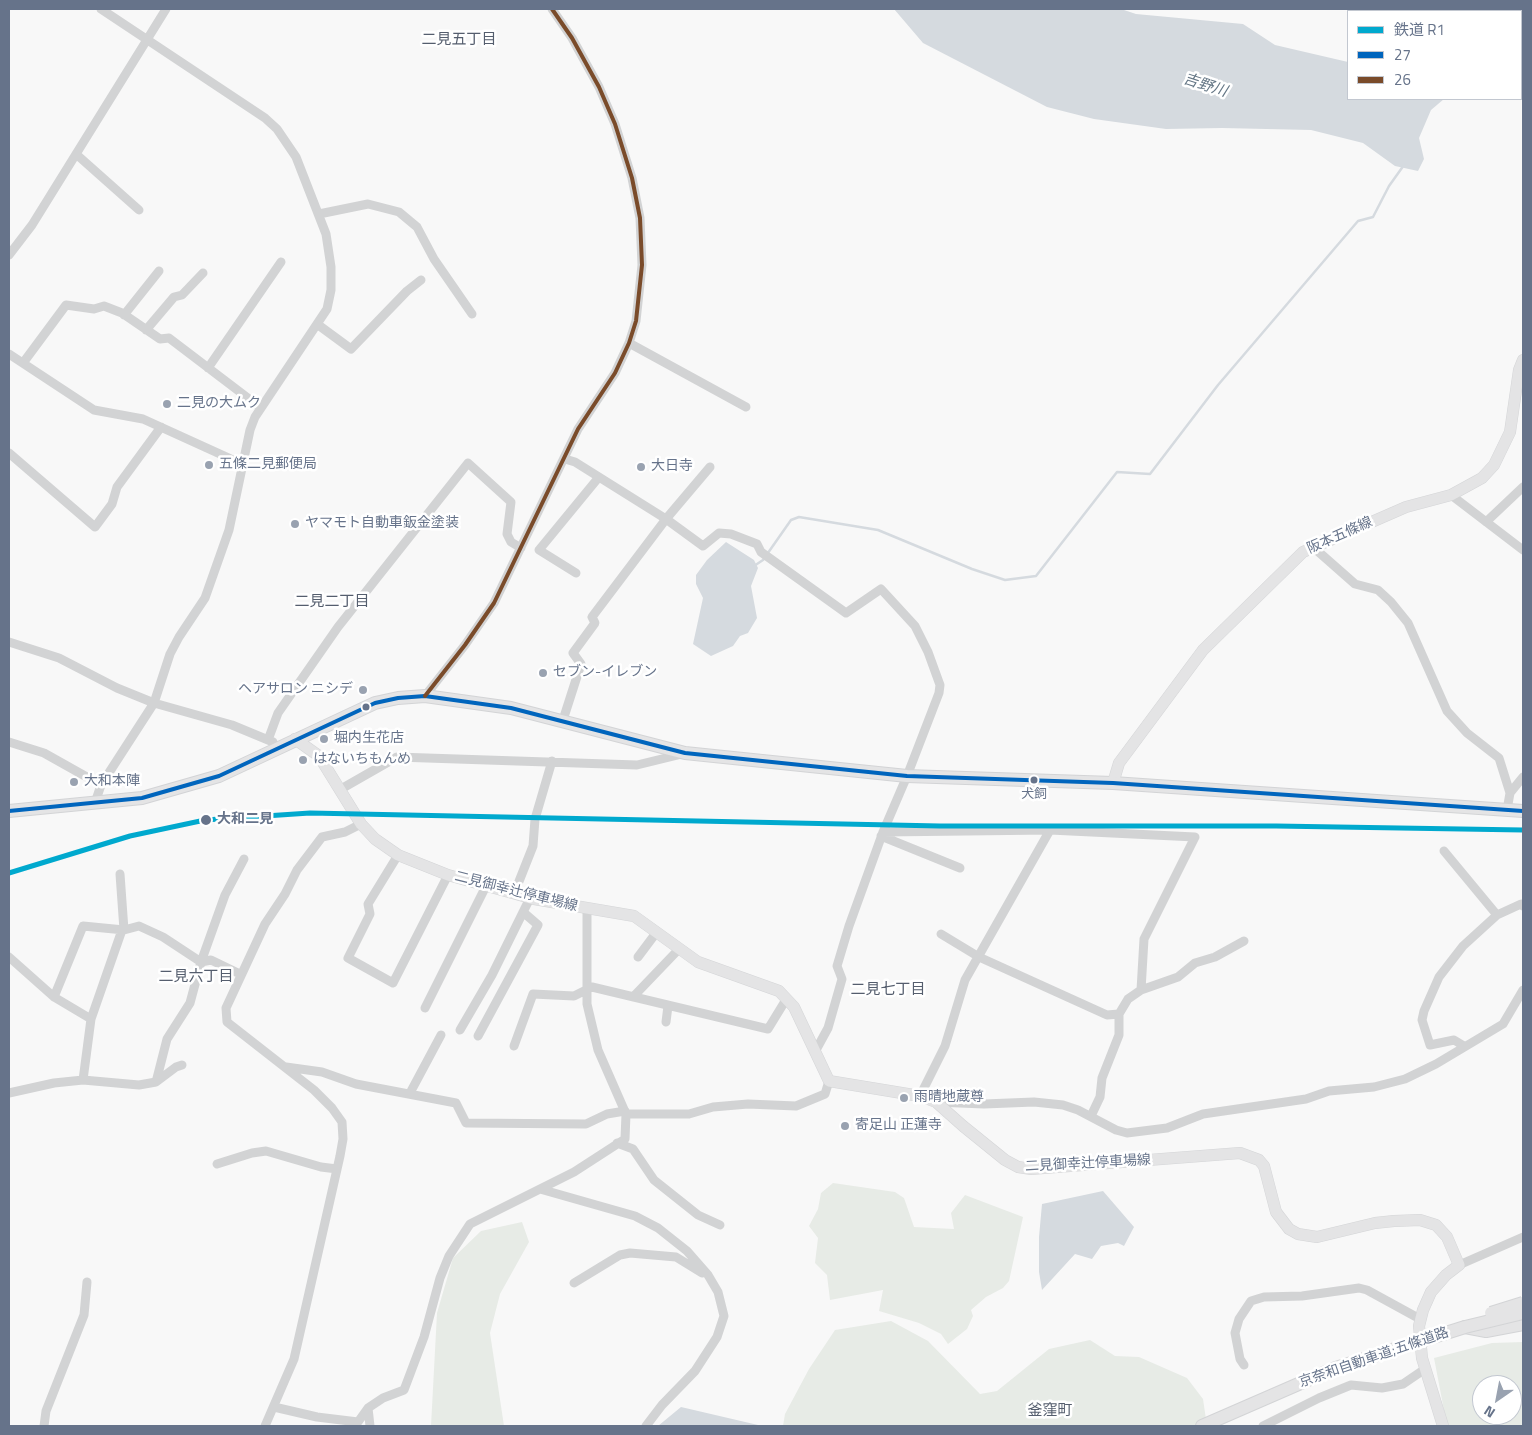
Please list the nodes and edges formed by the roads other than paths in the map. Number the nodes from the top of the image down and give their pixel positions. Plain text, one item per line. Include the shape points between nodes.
1 (101, 9) edge
2 (166, 9) edge
3 (552, 9) edge
4 (148, 40) junction
5 (76, 154) junction
6 (139, 210) dead end
7 (318, 214) junction
8 (9, 255) edge
9 (281, 262) dead end
10 (159, 271) dead end
11 (203, 273) dead end
12 (421, 280) dead end
13 (124, 314) junction
14 (472, 314) dead end
15 (318, 324) junction
16 (146, 330) junction
17 (629, 343) junction
18 (9, 354) edge
19 (1523, 360) edge
20 (23, 363) junction
21 (208, 368) junction
22 (746, 407) dead end
23 (261, 408) junction
24 (161, 427) junction
25 (9, 453) edge
26 (565, 459) junction
27 (242, 464) junction
28 (710, 467) dead end
29 (599, 477) junction
30 (1523, 487) edge
31 (1451, 495) junction
32 (666, 519) junction
33 (1486, 522) junction
34 (521, 548) junction
35 (1313, 548) junction
36 (1523, 550) edge
37 (576, 573) dead end
38 (9, 642) edge
39 (425, 696) junction
40 (154, 703) junction
41 (563, 720) junction
42 (295, 739) junction
43 (268, 740) junction
44 (9, 742) edge
45 (283, 745) junction
46 (685, 753) junction
47 (552, 761) junction
48 (908, 776) junction
49 (1523, 777) edge
50 (1113, 783) junction
51 (101, 784) junction
52 (341, 789) junction
53 (1510, 793) junction
54 (95, 803) junction
55 (1507, 810) junction
56 (9, 811) edge
57 (1523, 811) edge
58 (361, 824) junction
59 (1050, 830) junction
60 (882, 834) junction
61 (1444, 851) dead end
62 (398, 855) junction
63 (244, 859) dead end
64 (960, 868) dead end
65 (120, 874) dead end
66 (448, 875) junction
67 (486, 886) junction
68 (514, 894) junction
69 (530, 898) junction
70 (1523, 906) edge
71 (586, 909) junction
72 (523, 912) junction
73 (1497, 915) junction
74 (123, 930) junction
75 (656, 933) junction
76 (941, 934) dead end
77 (1244, 941) dead end
78 (679, 950) junction
79 (9, 957) edge
80 (638, 957) dead end
81 (979, 957) junction
82 (201, 962) junction
83 (240, 974) junction
84 (586, 990) junction
85 (1141, 990) junction
86 (1523, 990) edge
87 (54, 997) junction
88 (634, 997) junction
89 (787, 998) junction
90 (668, 1006) junction
91 (425, 1008) dead end
92 (1119, 1014) junction
93 (91, 1019) junction
94 (666, 1022) dead end
95 (460, 1030) dead end
96 (441, 1035) dead end
97 (478, 1036) dead end
98 (514, 1046) dead end
99 (1464, 1046) junction
100 (816, 1050) junction
101 (182, 1065) dead end
102 (284, 1066) junction
103 (83, 1080) junction
104 (829, 1081) junction
105 (156, 1082) junction
106 (9, 1093) edge
107 (410, 1093) junction
108 (920, 1096) junction
109 (936, 1102) junction
110 (625, 1113) junction
111 (1091, 1116) junction
112 (617, 1144) junction
113 (217, 1164) dead end
114 (337, 1168) junction
115 (540, 1189) junction
116 (720, 1225) dead end
117 (1523, 1237) edge
118 (1459, 1265) junction
119 (709, 1277) junction
120 (87, 1282) dead end
121 (574, 1283) dead end
122 (1523, 1303) edge
123 (1523, 1313) edge
124 (1420, 1319) junction
125 (1523, 1324) edge
126 (1465, 1327) junction
127 (1407, 1345) junction
128 (1244, 1365) dead end
129 (1425, 1369) junction
130 (274, 1407) junction
131 (368, 1408) junction
132 (44, 1426) edge
133 (265, 1426) edge
134 (370, 1426) edge
135 (646, 1426) edge
136 (1202, 1426) edge
137 (1263, 1426) edge
138 (1443, 1426) edge

1 - 4 street
2 - 4 street
3 - 17 street via 599,87 632,178 640,218 642,266 636,321
4 - 5 street
4 - 7 street via 277,129 296,157
5 - 6 street
5 - 8 street via 32,225
7 - 14 street via 368,204 399,212 417,227 434,259
7 - 15 street via 326,234 331,290
9 - 21 street
10 - 13 street
11 - 16 street via 182,295 174,297
12 - 15 street via 351,349
13 - 16 street
13 - 20 street via 104,306 94,309 66,305
15 - 23 street
16 - 21 street via 160,339 169,338
17 - 22 street
17 - 26 street via 615,373 578,428
18 - 20 street
19 - 31 main road, 阪本五條線 via 1510,432 1494,465 1482,478
20 - 24 street via 94,410 143,419
21 - 23 street
23 - 27 street via 250,430
24 - 25 street via 117,486 112,504 95,527
24 - 27 street
26 - 29 street
26 - 34 street
27 - 40 street via 217,570 205,598 170,654
28 - 32 street
29 - 32 street
29 - 37 street via 539,550
30 - 33 street
31 - 33 street
31 - 35 main road, 阪本五條線 via 1406,507
32 - 41 street via 592,617 594,622 573,653 581,664
32 - 48 street via 703,546 719,533 756,544 761,552 846,613 881,588 914,626 940,685
33 - 36 street
34 - 39 street via 494,603 466,646
34 - 43 street via 507,534 511,502 468,463 338,627 278,713
35 - 50 main road, 阪本五條線 via 1303,552 1274,578 1203,650 1119,763
35 - 53 street via 1355,584 1378,590 1408,623 1447,712 1499,758
38 - 40 street via 59,658
39 - 41 highway via 511,708
39 - 42 highway via 375,703
40 - 43 street via 232,725
40 - 51 street
41 - 46 highway
42 - 45 highway
42 - 52 main road, 二見御幸辻停車場線 via 319,756
43 - 45 street
44 - 51 street via 44,753
45 - 54 highway via 219,776 142,798
46 - 47 street via 638,764
46 - 48 highway
47 - 52 street via 397,757
47 - 68 street via 535,819 533,846
48 - 50 highway
48 - 60 street
49 - 53 street
50 - 55 highway
51 - 54 street
52 - 58 main road, 二見御幸辻停車場線
53 - 55 street
54 - 56 highway
55 - 57 highway
58 - 62 main road, 二見御幸辻停車場線 via 375,839
58 - 83 street via 345,832 322,837 265,924
59 - 60 street
59 - 81 street
59 - 85 street via 1194,838 1144,939
60 - 64 street
60 - 100 street via 837,966 842,979 828,1028
61 - 73 street
62 - 66 main road, 二見御幸辻停車場線
62 - 66 street via 368,904 370,914 348,958 393,983
63 - 82 street via 225,895
65 - 74 street
66 - 67 main road, 二見御幸辻停車場線
67 - 68 main road, 二見御幸辻停車場線
67 - 91 street
68 - 69 main road, 二見御幸辻停車場線
69 - 71 main road, 二見御幸辻停車場線
69 - 72 street
70 - 73 street via 1521,904
71 - 75 main road, 二見御幸辻停車場線 via 634,916
71 - 84 street
72 - 95 street
72 - 97 street via 538,924
73 - 99 street via 1463,946 1439,977 1424,1011 1422,1020 1430,1044 1454,1040
74 - 82 street via 139,926 163,937
74 - 87 street via 83,926
74 - 93 street
75 - 78 main road, 二見御幸辻停車場線
75 - 80 street
76 - 81 street
77 - 85 street via 1215,957 1195,963 1178,977
78 - 88 street
78 - 89 main road, 二見御幸辻停車場線 via 698,962 771,987
79 - 87 street
81 - 92 street via 1107,1015
81 - 108 street via 965,980 945,1046
82 - 83 street via 211,960
82 - 105 street via 190,1003 167,1039
83 - 102 street via 226,1008 227,1022
84 - 88 street via 592,987
84 - 98 street via 574,996 533,994
84 - 110 street via 598,1050
85 - 92 street via 1128,999
86 - 99 street via 1503,1024
87 - 93 street
88 - 90 street
89 - 90 street via 768,1029
89 - 100 main road, 二見御幸辻停車場線
90 - 94 street
92 - 111 street via 1119,1035
93 - 103 street
96 - 107 street
99 - 111 street via 1436,1064 1394,1082 1203,1114 1167,1128 1128,1133
100 - 104 main road, 二見御幸辻停車場線
101 - 105 street
102 - 107 street via 322,1072 356,1084
102 - 114 street via 314,1090 342,1122 343,1139
103 - 105 street via 139,1085
103 - 106 street
104 - 108 main road, 二見御幸辻停車場線
104 - 110 street via 825,1094 796,1106 748,1104 713,1107 689,1114
107 - 110 street via 456,1103 466,1123 586,1124 607,1114
108 - 109 main road, 二見御幸辻停車場線
109 - 111 street via 1044,1103 1063,1105
109 - 118 main road, 二見御幸辻停車場線 via 1005,1160 1018,1167 1031,1169 1240,1153 1252,1156 1264,1166 1276,1212 1289,1229 1298,1234 1317,1237 1376,1223 1420,1220 1436,1225 1446,1237
110 - 112 street via 625,1139
112 - 115 street
112 - 116 street via 633,1149 654,1180 698,1215
113 - 114 street via 266,1151 321,1167
114 - 130 street via 294,1359
115 - 119 street via 635,1216 658,1228 687,1252
115 - 131 street via 470,1224 449,1256 440,1278 424,1337 404,1390
117 - 118 street
118 - 124 main road via 1434,1288
119 - 121 street via 676,1257 630,1253 620,1255
119 - 135 street via 718,1292 724,1316 717,1337 695,1370
120 - 132 street via 84,1315 46,1412
122 - 127 highway, bridge via 1430,1332
123 - 126 highway, 京奈和自動車道;五條道路, bridge
124 - 128 street via 1359,1288 1302,1296 1264,1297 1251,1301 1237,1326 1235,1333
124 - 129 main road via 1419,1347
125 - 126 highway via 1486,1331
126 - 127 highway, 京奈和自動車道;五條道路, bridge
127 - 136 highway, 京奈和自動車道;五條道路, bridge via 1333,1369
129 - 137 street via 1403,1384 1382,1388 1351,1385
129 - 138 main road
130 - 131 street via 317,1418 358,1422
130 - 133 street
131 - 134 street

